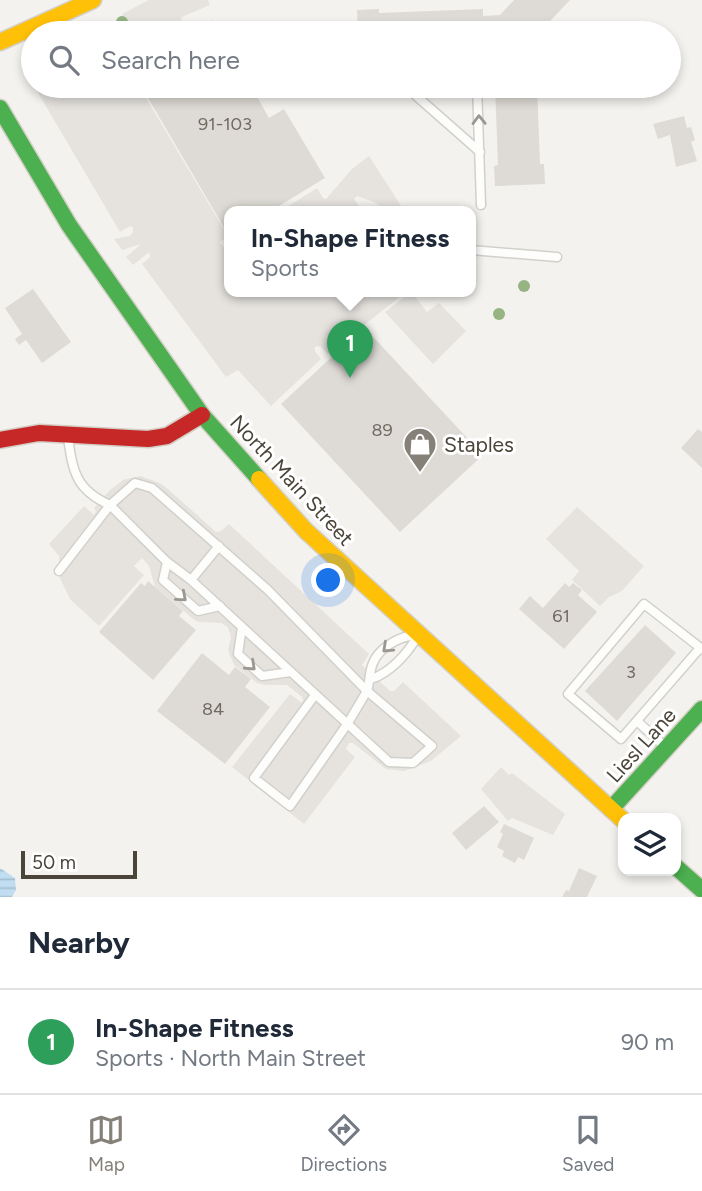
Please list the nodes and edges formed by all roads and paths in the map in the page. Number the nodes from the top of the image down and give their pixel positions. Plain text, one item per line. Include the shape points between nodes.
1 (93, 0) edge
2 (46, 21) edge
3 (21, 33) edge
4 (0, 42) edge
5 (419, 98) edge
6 (478, 98) edge
7 (0, 108) edge
8 (480, 152) junction
9 (481, 205) dead end
10 (476, 250) edge
11 (557, 257) dead end
12 (202, 415) junction
13 (67, 434) junction
14 (0, 440) edge
15 (110, 505) junction
16 (219, 546) junction
17 (167, 562) junction
18 (58, 571) dead end
19 (191, 580) junction
20 (220, 606) junction
21 (242, 627) junction
22 (419, 634) junction
23 (701, 649) edge
24 (291, 672) junction
25 (371, 679) junction
26 (367, 691) junction
27 (315, 695) junction
28 (702, 709) edge
29 (637, 721) junction
30 (348, 723) junction
31 (666, 748) junction
32 (617, 814) edge
33 (681, 871) edge
34 (702, 890) edge

1 - 2 main road
3 - 4 main road
5 - 8 lane
8 -> 6 lane
7 - 12 main road, North Main Street via 69,225
8 - 9 lane
10 - 11 lane
12 - 13 main road via 167,436 148,439
12 - 22 main road, North Main Street via 306,531
13 - 14 main road
13 - 15 lane via 74,471 92,497
15 - 16 lane via 135,483 152,488
15 - 17 lane
15 - 18 lane
16 - 19 lane
16 - 26 lane
17 - 19 lane
17 -> 20 lane via 163,580 198,611
19 - 20 lane
20 - 21 lane
21 - 24 lane
21 -> 24 lane via 238,654 262,676
22 - 25 lane via 383,675
22 -> 25 lane via 398,638 385,648 373,664
22 - 32 main road, North Main Street
23 - 29 lane
23 - 29 lane via 644,604 568,694 621,739
24 - 27 lane
25 - 26 lane
26 - 30 lane
26 - 30 lane via 432,746 413,763 389,762
27 - 30 lane
27 - 30 lane via 254,778 290,806
28 - 31 main road, Liesl Lane
29 - 31 lane
31 - 32 main road, Liesl Lane
33 - 34 main road

